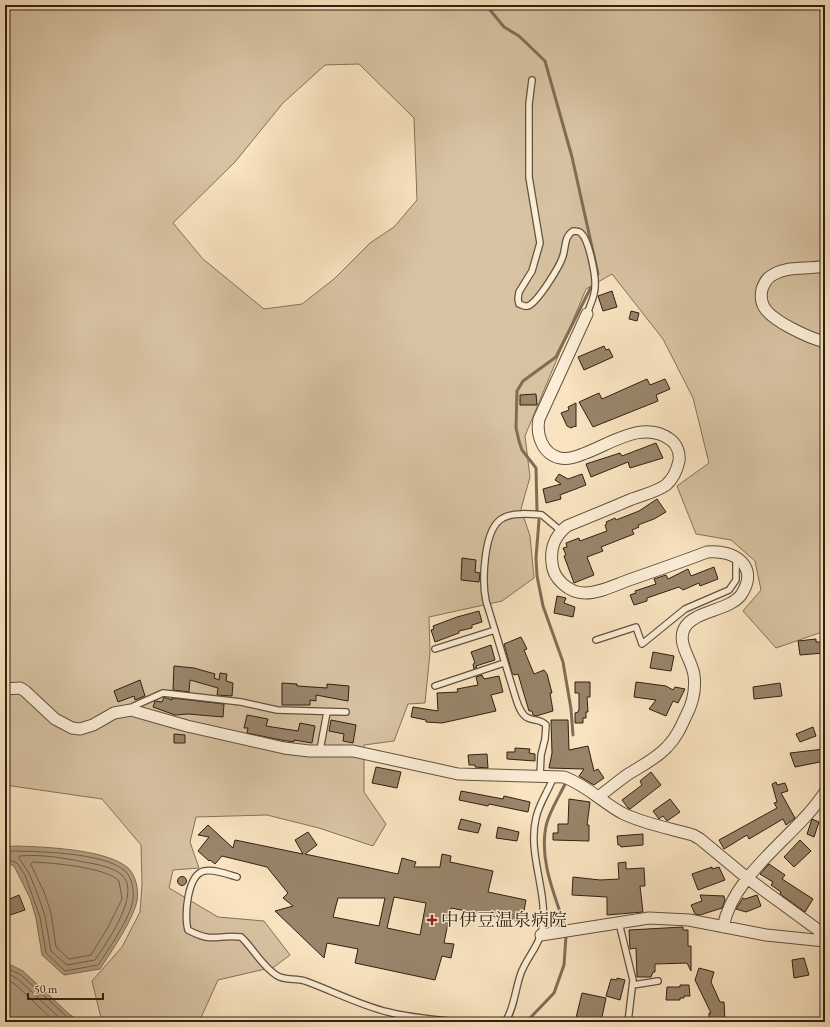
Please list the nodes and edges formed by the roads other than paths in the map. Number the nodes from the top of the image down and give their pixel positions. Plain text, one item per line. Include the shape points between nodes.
1 (532, 80) dead end
2 (825, 266) edge
3 (587, 314) joint
4 (825, 342) edge
5 (561, 531) junction
6 (736, 557) junction
7 (495, 630) junction
8 (596, 640) dead end
9 (435, 649) dead end
10 (504, 663) junction
11 (435, 686) dead end
12 (5, 689) edge
13 (131, 710) junction
14 (327, 712) junction
15 (346, 712) dead end
16 (320, 750) junction
17 (540, 776) junction
18 (554, 776) junction
19 (825, 794) edge
20 (598, 797) junction
21 (825, 852) edge
22 (825, 862) edge
23 (237, 877) dead end
24 (747, 878) junction
25 (619, 923) junction
26 (722, 927) junction
27 (541, 935) junction
28 (825, 935) edge
29 (825, 941) edge
30 (658, 981) dead end
31 (633, 985) junction
32 (460, 1022) edge
33 (505, 1022) edge
34 (628, 1022) edge

1 - 3 lane via 528,104 529,177 540,243 532,271 519,292 519,304 529,306 538,297 563,256 567,236 573,231 578,231 584,238 594,275 595,287
2 - 4 street via 779,272 770,277 761,292 762,302 768,312 806,336
3 - 5 street via 539,419 542,443 556,457 568,459 635,433 650,431 665,435 674,442 680,458 678,469 666,485 567,526
5 - 6 street via 552,547 552,569 559,580 571,589 584,593 598,592 707,552 724,552
5 - 7 lane via 542,515 506,516 491,529 484,592
6 - 8 lane via 736,580 729,590 685,609 642,644 636,627
6 - 20 street via 747,574 745,588 740,597 696,618 684,628 682,636 694,674 694,696 677,735 658,755
7 - 9 lane
7 - 10 lane
10 - 11 lane
10 - 17 lane via 521,711 528,718 546,725
12 - 13 street via 20,688 26,691 55,719 72,728 80,729 114,713
13 - 14 lane via 134,706 163,693 241,702 277,710
13 - 16 street via 253,742 284,748
14 - 15 lane
14 - 16 lane
16 - 17 street via 354,751 458,774
17 - 18 street
18 - 20 street via 574,781
18 - 27 lane via 536,817 534,830 544,913
19 - 24 street
20 - 24 street via 632,818 693,835
21 - 22 lane
23 - 32 lane via 203,871 193,879 186,922 188,930 209,939 241,937 266,968 284,979 303,981 386,1012 407,1017
24 - 26 street via 729,908
24 - 28 street
25 - 26 street via 667,918
25 - 27 street
25 - 31 lane
26 - 29 street via 766,935
27 - 33 lane via 539,944 522,969
30 - 31 lane
31 - 34 lane

